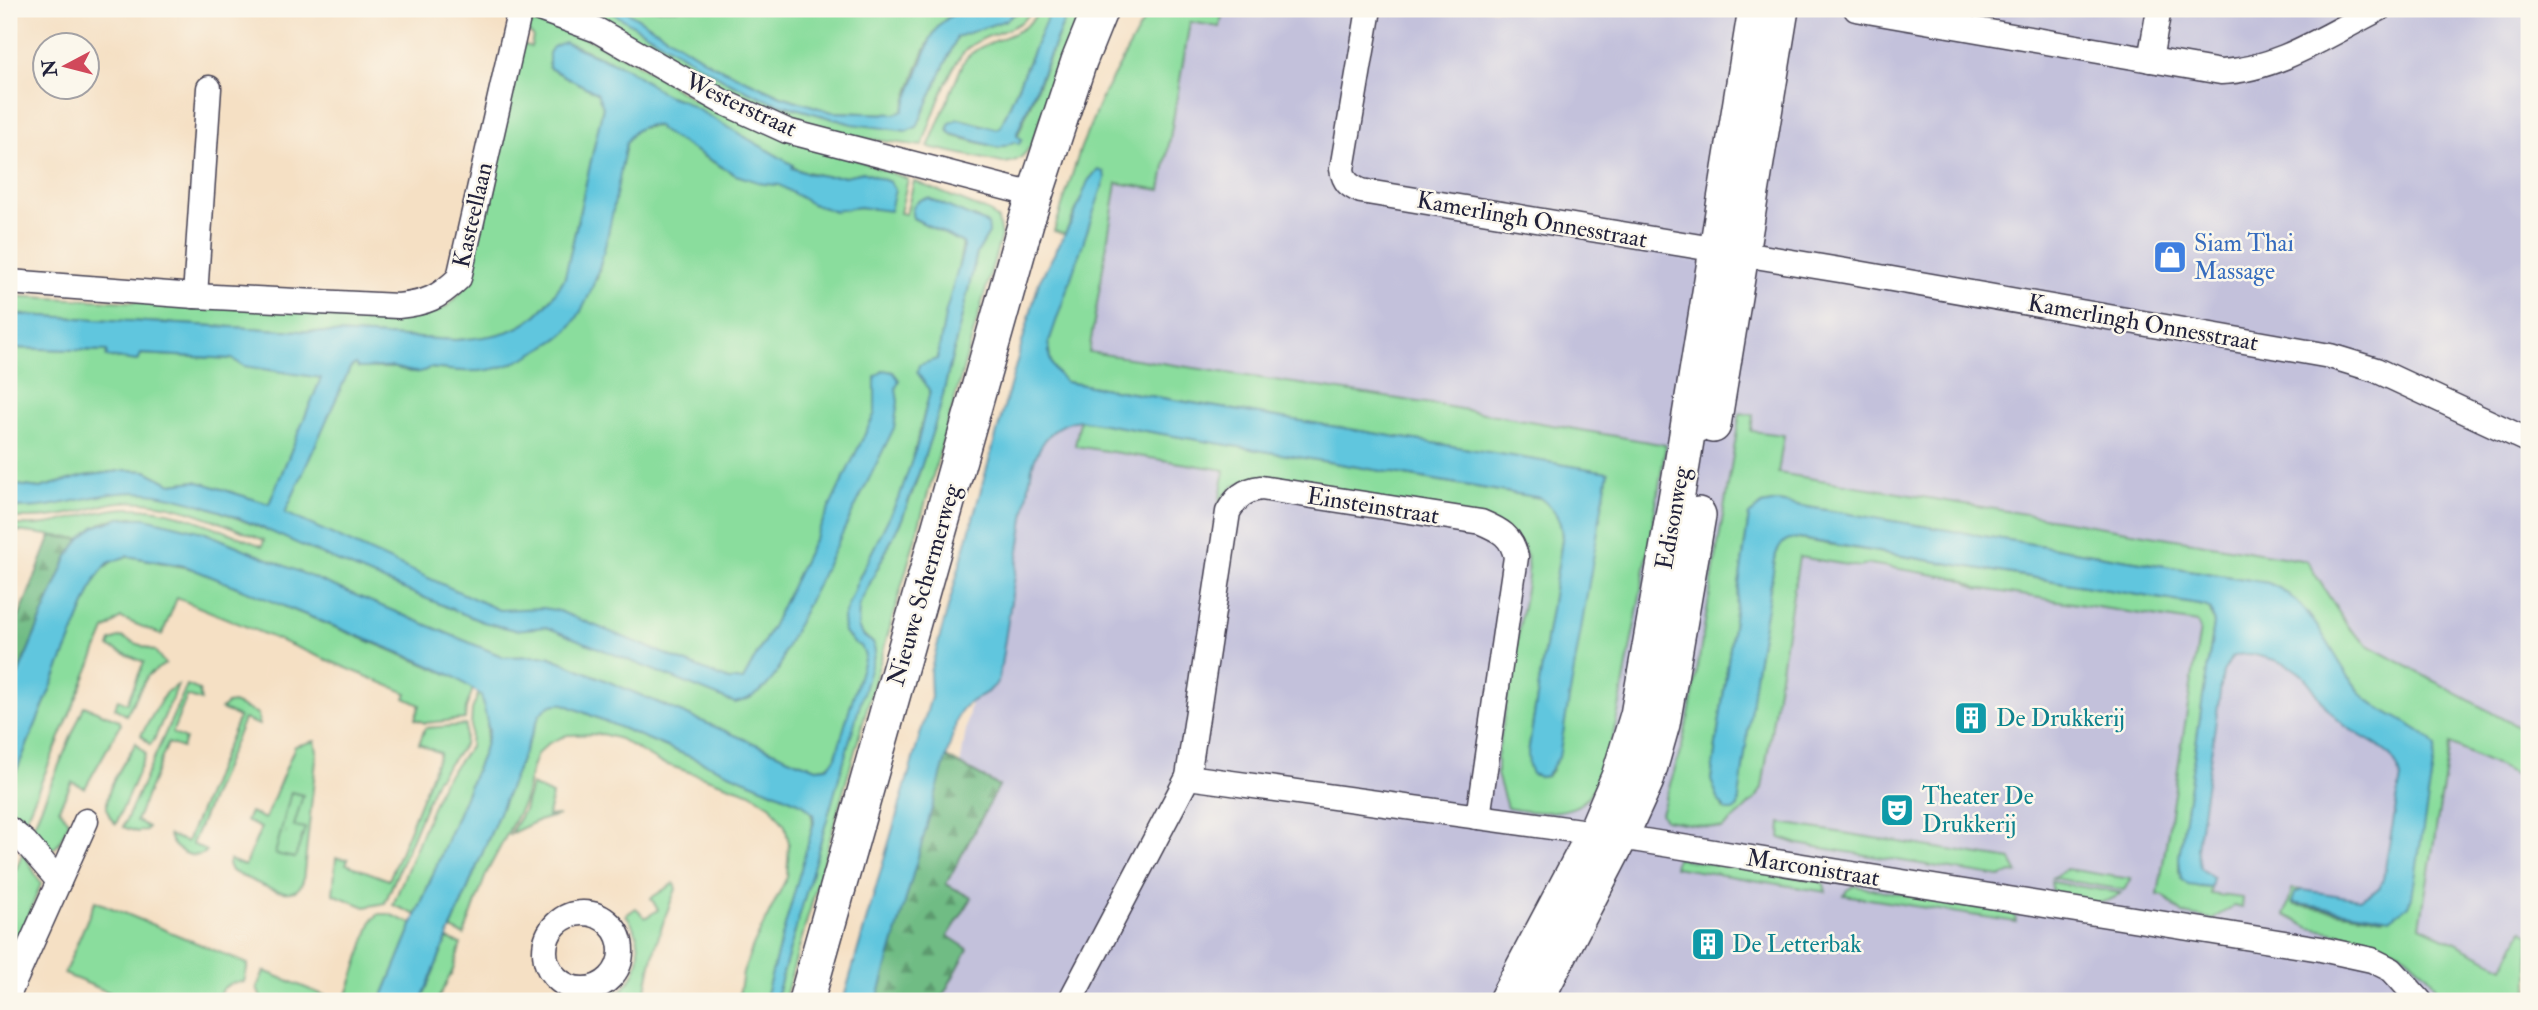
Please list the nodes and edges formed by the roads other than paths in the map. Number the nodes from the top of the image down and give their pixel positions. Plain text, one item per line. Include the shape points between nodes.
1 (520, 9) edge
2 (539, 9) edge
3 (1100, 9) edge
4 (1121, 9) edge
5 (1368, 9) edge
6 (1756, 9) edge
7 (1782, 9) edge
8 (1856, 9) edge
9 (2159, 9) edge
10 (2379, 9) edge
11 (2150, 60) junction
12 (209, 88) dead end
13 (1039, 181) junction
14 (1729, 253) junction
15 (9, 282) edge
16 (195, 296) junction
17 (2529, 441) edge
18 (1188, 777) junction
19 (1478, 817) junction
20 (86, 821) dead end
21 (9, 829) edge
22 (1607, 835) junction
23 (59, 881) junction
24 (9, 993) edge
25 (806, 1001) edge
26 (1070, 1001) edge
27 (1506, 1001) edge
28 (1535, 1001) edge
29 (2420, 1001) edge

1 - 16 street, Kasteellaan via 459,278 440,296 398,306
2 - 13 street, Westerstraat via 597,30 723,102 788,131
3 - 13 street, Nieuwe Schermerweg
4 - 13 street, Nieuwe Schermerweg
5 - 14 street, Kamerlingh Onnesstraat via 1342,169 1349,186
6 - 14 street, Edisonweg
7 - 14 street, Edisonweg
8 - 11 street
9 - 11 street
10 - 11 street via 2249,69 2221,72
12 - 16 street
13 - 25 street, Nieuwe Schermerweg
14 - 17 street, Kamerlingh Onnesstraat via 2343,359
14 - 22 street, Edisonweg via 1682,465 1638,715
15 - 16 street, Kasteellaan
18 - 19 street, Marconistraat
18 - 19 street, Einsteinstraat via 1228,512 1236,499 1261,488 1481,522 1509,537 1516,557
18 - 26 street, Einsteinstraat
19 - 22 street, Marconistraat
20 - 23 street
21 - 23 street
22 - 27 street, Edisonweg
22 - 28 street, Edisonweg
22 - 29 street, Marconistraat via 2362,957 2392,970
23 - 24 street

